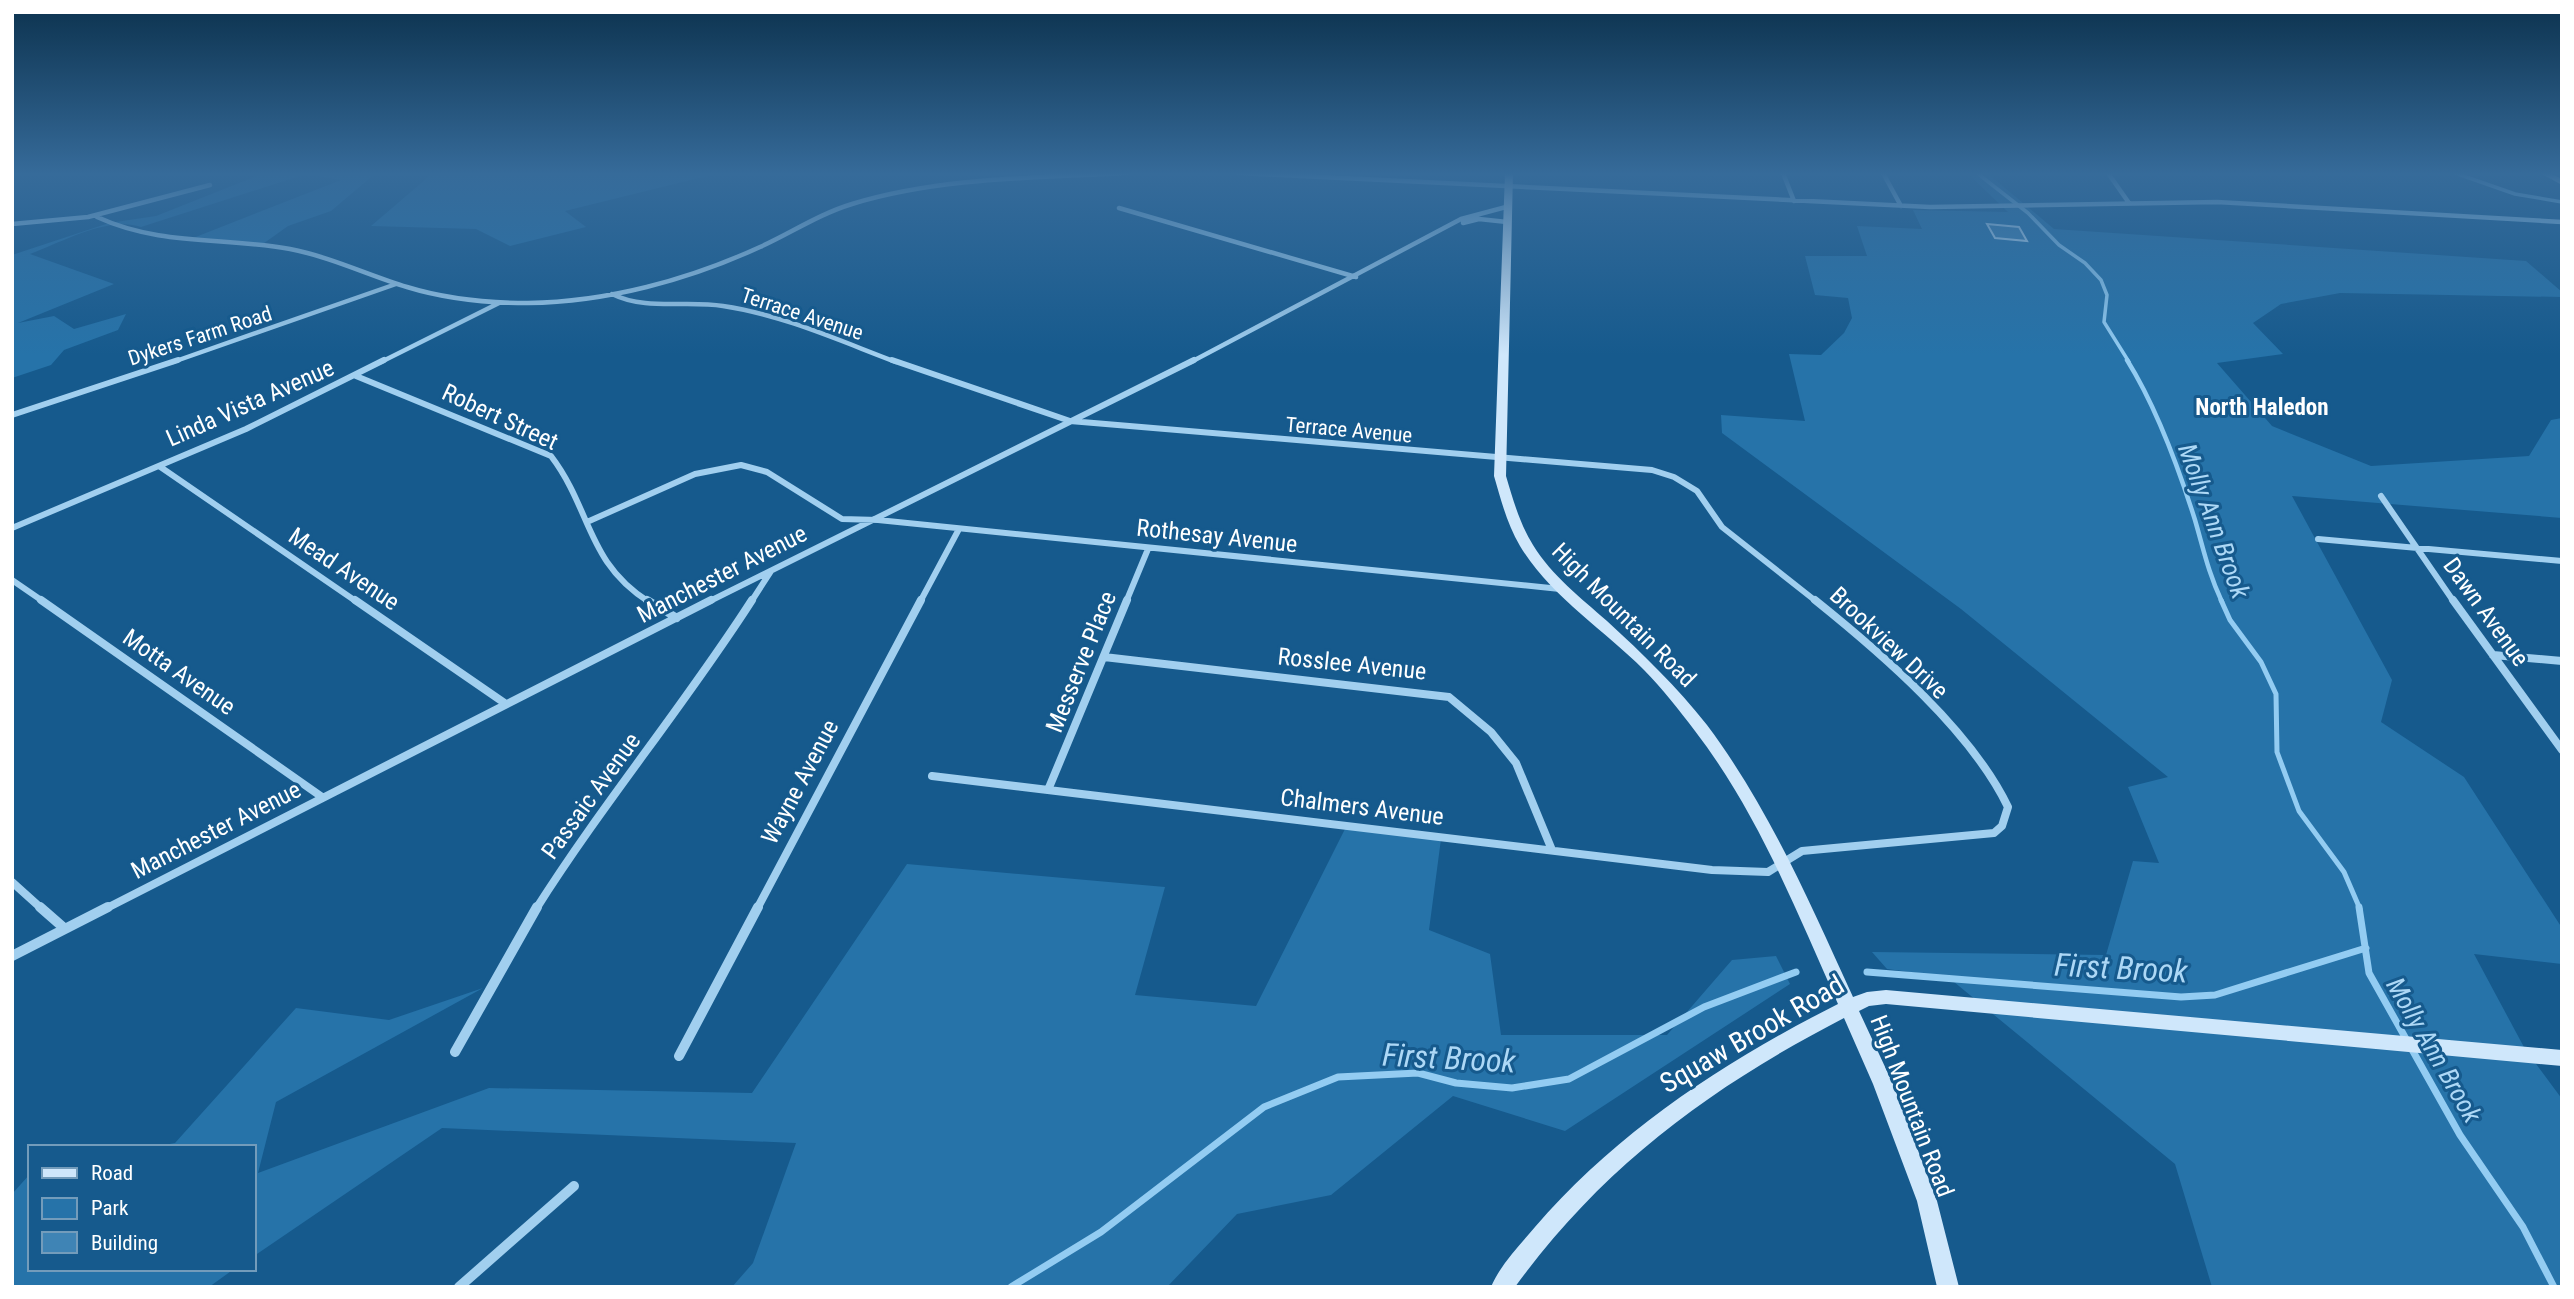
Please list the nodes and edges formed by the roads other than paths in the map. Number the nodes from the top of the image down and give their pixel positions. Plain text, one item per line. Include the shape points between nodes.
1 (141, 234) edge
2 (786, 234) edge
3 (1207, 234) edge
4 (1435, 234) edge
5 (1506, 234) edge
6 (1356, 277) junction
7 (396, 284) junction
8 (612, 294) junction
9 (500, 303) junction
10 (356, 376) junction
11 (12, 415) edge
12 (1070, 421) junction
13 (1500, 458) junction
14 (159, 466) junction
15 (2381, 495) dead end
16 (869, 521) junction
17 (587, 522) junction
18 (12, 528) edge
19 (959, 529) junction
20 (2318, 539) dead end
21 (2414, 547) junction
22 (1148, 549) junction
23 (2562, 561) edge
24 (771, 570) junction
25 (12, 580) edge
26 (1561, 589) junction
27 (677, 618) junction
28 (2493, 655) junction
29 (1104, 657) junction
30 (2562, 661) edge
31 (506, 704) junction
32 (2562, 750) edge
33 (932, 776) dead end
34 (1048, 790) junction
35 (322, 797) junction
36 (1552, 850) junction
37 (1784, 863) junction
38 (12, 882) edge
39 (64, 928) junction
40 (12, 957) edge
41 (1849, 1006) junction
42 (455, 1052) dead end
43 (678, 1056) dead end
44 (2562, 1058) edge
45 (574, 1186) dead end
46 (459, 1287) edge
47 (1502, 1287) edge
48 (1948, 1287) edge

1 - 7 street, Terrace Avenue via 309,253
2 - 8 street via 738,256
3 - 6 street
4 - 6 street, Manchester Avenue
5 - 13 street, High Mountain Road
6 - 12 street, Manchester Avenue
7 - 9 street, Terrace Avenue via 448,298
7 - 11 street, Dykers Farm Road
8 - 9 street, Terrace Avenue
8 - 12 street, Terrace Avenue via 628,302 720,305 764,314
9 - 10 street, Linda Vista Avenue
10 - 14 street, Linda Vista Avenue
10 - 17 street, Robert Street via 551,456 567,477
12 - 13 street, Terrace Avenue
12 - 16 street, Manchester Avenue
13 - 26 street, High Mountain Road via 1504,491 1518,531
13 - 37 street, Brookview Drive via 1652,470 1686,483 1722,527 1848,625 1910,684 1994,778 2008,807 2002,826 1983,835 1802,851
14 - 18 street, Linda Vista Avenue
14 - 31 street, Mead Avenue
15 - 21 street, Dawn Avenue
16 - 17 street, Rothesay Avenue via 842,519 766,472 741,465 695,474
16 - 19 street, Rothesay Avenue
16 - 24 street, Manchester Avenue
17 - 27 street, Robert Street via 614,575
19 - 22 street, Rothesay Avenue
19 - 43 street, Wayne Avenue
20 - 21 street
21 - 23 street
21 - 28 street, Dawn Avenue
22 - 26 street, Rothesay Avenue
22 - 29 street, Messerve Place
24 - 27 street, Manchester Avenue
24 - 42 street, Passaic Avenue via 712,662 570,855
25 - 35 street, Motta Avenue
26 - 37 street, High Mountain Road via 1676,697 1739,782
27 - 31 street, Manchester Avenue
28 - 30 street
28 - 32 street, Dawn Avenue
29 - 34 street, Messerve Place
29 - 36 street, Rosslee Avenue via 1450,697 1475,717 1516,763
31 - 35 street, Manchester Avenue
33 - 34 street, Chalmers Avenue
34 - 36 street, Chalmers Avenue
35 - 39 street, Manchester Avenue
36 - 37 street, Chalmers Avenue via 1713,870 1768,872
37 - 41 street, High Mountain Road
38 - 39 street
39 - 40 street, Manchester Avenue
41 - 44 street, Squaw Brook Road via 1886,997
41 - 47 street, Squaw Brook Road via 1734,1070 1667,1116 1590,1179
41 - 48 street, High Mountain Road via 1927,1201
45 - 46 street

